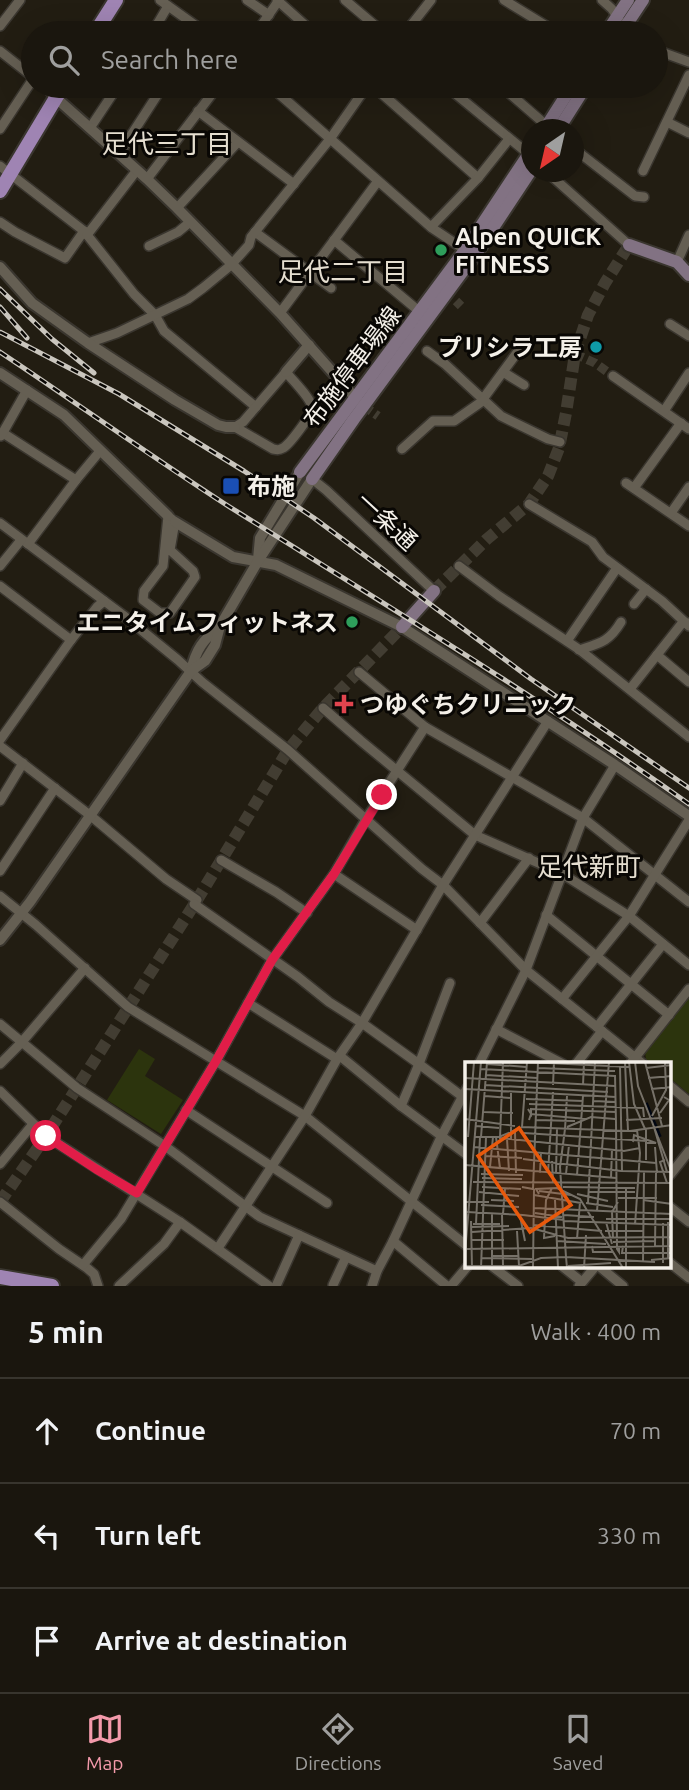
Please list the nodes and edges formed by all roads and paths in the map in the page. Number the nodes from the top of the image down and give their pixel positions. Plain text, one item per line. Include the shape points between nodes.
1 (20, 0) edge
2 (116, 0) edge
3 (160, 0) edge
4 (247, 0) edge
5 (278, 0) edge
6 (345, 0) edge
7 (431, 0) edge
8 (504, 0) edge
9 (602, 0) edge
10 (628, 0) edge
11 (643, 0) edge
12 (169, 6) junction
13 (269, 15) junction
14 (103, 21) edge
15 (160, 21) edge
16 (187, 21) edge
17 (265, 21) edge
18 (301, 21) edge
19 (370, 21) edge
20 (414, 21) edge
21 (538, 21) edge
22 (618, 21) edge
23 (624, 21) edge
24 (627, 21) edge
25 (0, 26) edge
26 (0, 51) edge
27 (668, 54) edge
28 (689, 62) edge
29 (21, 68) edge
30 (689, 75) edge
31 (21, 95) edge
32 (55, 98) edge
33 (64, 98) edge
34 (110, 98) edge
35 (155, 98) edge
36 (208, 98) edge
37 (284, 98) edge
38 (359, 98) edge
39 (387, 98) edge
40 (460, 98) edge
41 (515, 98) edge
42 (565, 98) edge
43 (575, 98) edge
44 (198, 111) junction
45 (539, 119) edge
46 (554, 119) edge
47 (557, 119) edge
48 (667, 122) junction
49 (1, 124) edge
50 (90, 128) junction
51 (689, 132) edge
52 (330, 139) junction
53 (509, 139) junction
54 (238, 142) junction
55 (521, 147) edge
56 (119, 154) junction
57 (584, 156) edge
58 (521, 168) edge
59 (5, 170) edge
60 (136, 170) junction
61 (643, 170) dead end
62 (478, 178) junction
63 (147, 179) junction
64 (378, 181) junction
65 (521, 182) edge
66 (558, 182) edge
67 (293, 184) junction
68 (0, 191) edge
69 (644, 197) dead end
70 (177, 208) junction
71 (0, 222) edge
72 (190, 222) junction
73 (431, 227) junction
74 (255, 232) junction
75 (86, 233) junction
76 (689, 235) edge
77 (334, 240) junction
78 (629, 245) joint
79 (149, 246) dead end
80 (471, 251) junction
81 (677, 262) junction
82 (231, 265) junction
83 (0, 267) edge
84 (310, 273) junction
85 (689, 275) edge
86 (331, 288) dead end
87 (420, 312) junction
88 (280, 313) junction
89 (155, 314) junction
90 (670, 324) dead end
91 (689, 336) edge
92 (88, 343) junction
93 (309, 345) junction
94 (420, 346) junction
95 (519, 350) dead end
96 (286, 372) junction
97 (503, 372) junction
98 (0, 373) edge
99 (689, 373) edge
100 (613, 376) tunnel mouth
101 (524, 385) dead end
102 (27, 390) junction
103 (483, 399) junction
104 (359, 402) junction
105 (256, 407) junction
106 (664, 411) junction
107 (685, 426) edge
108 (235, 427) junction
109 (1, 435) edge
110 (560, 443) dead end
111 (402, 449) dead end
112 (100, 451) junction
113 (300, 472) joint
114 (76, 480) junction
115 (312, 480) junction
116 (689, 487) edge
117 (529, 505) dead end
118 (671, 513) junction
119 (172, 519) junction
120 (0, 523) edge
121 (689, 526) edge
122 (25, 542) junction
123 (258, 561) junction
124 (0, 566) edge
125 (459, 566) dead end
126 (617, 568) junction
127 (0, 586) edge
128 (646, 589) junction
129 (434, 591) joint
130 (104, 601) junction
131 (634, 604) dead end
132 (621, 622) dead end
133 (688, 624) edge
134 (402, 627) junction
135 (71, 639) junction
136 (566, 641) junction
137 (579, 650) junction
138 (657, 655) junction
139 (191, 671) junction
140 (359, 672) dead end
141 (689, 682) edge
142 (630, 688) junction
143 (323, 708) dead end
144 (548, 722) junction
145 (425, 727) junction
146 (689, 737) edge
147 (0, 740) edge
148 (0, 746) edge
149 (23, 763) junction
150 (615, 765) junction
151 (397, 771) junction
152 (513, 777) junction
153 (55, 789) junction
154 (0, 801) edge
155 (91, 816) junction
156 (583, 818) junction
157 (689, 818) edge
158 (366, 819) junction
159 (475, 835) junction
160 (529, 859) junction
161 (221, 860) dead end
162 (0, 871) edge
163 (561, 873) junction
164 (334, 874) junction
165 (654, 874) junction
166 (443, 885) junction
167 (0, 896) edge
168 (689, 902) edge
169 (22, 913) junction
170 (307, 913) junction
171 (546, 915) junction
172 (629, 916) junction
173 (480, 923) junction
174 (416, 930) junction
175 (0, 940) edge
176 (663, 944) junction
177 (597, 957) junction
178 (272, 960) junction
179 (689, 965) edge
180 (85, 968) junction
181 (526, 970) junction
182 (450, 983) dead end
183 (632, 985) junction
184 (689, 989) edge
185 (562, 999) junction
186 (248, 1003) junction
187 (669, 1015) junction
188 (362, 1023) junction
189 (0, 1024) edge
190 (496, 1029) junction
191 (599, 1029) junction
192 (21, 1043) junction
193 (338, 1057) junction
194 (216, 1061) junction
195 (480, 1062) edge
196 (559, 1062) edge
197 (577, 1062) edge
198 (636, 1062) edge
199 (0, 1064) edge
200 (419, 1064) junction
201 (672, 1088) edge
202 (0, 1091) edge
203 (465, 1095) edge
204 (689, 1102) edge
205 (401, 1106) junction
206 (186, 1110) junction
207 (305, 1116) junction
208 (33, 1124) junction
209 (442, 1135) junction
210 (165, 1146) junction
211 (689, 1151) edge
212 (465, 1153) edge
213 (0, 1164) edge
214 (272, 1167) junction
215 (672, 1172) edge
216 (137, 1193) junction
217 (412, 1201) junction
218 (0, 1202) edge
219 (327, 1203) dead end
220 (246, 1206) junction
221 (672, 1209) edge
222 (180, 1222) junction
223 (689, 1222) edge
224 (299, 1235) junction
225 (393, 1241) junction
226 (465, 1244) edge
227 (218, 1248) junction
228 (346, 1257) junction
229 (672, 1264) edge
230 (83, 1265) junction
231 (466, 1268) edge
232 (494, 1268) edge
233 (564, 1268) edge
234 (596, 1268) edge
235 (598, 1268) edge
236 (377, 1271) junction
237 (0, 1277) edge
238 (689, 1277) edge
239 (581, 1284) edge
240 (333, 1285) edge
241 (374, 1285) edge
242 (52, 1286) edge
243 (98, 1286) edge
244 (120, 1286) edge
245 (269, 1286) edge
246 (276, 1286) edge
247 (449, 1286) edge
248 (518, 1286) edge
249 (624, 1286) edge
250 (680, 1286) edge

1 - 25 street
2 - 14 main road
3 - 12 street
4 - 13 street
5 - 13 street
5 - 18 street
6 - 19 street
7 - 20 street
8 - 21 street
9 - 22 street
10 - 23 main road
11 - 24 main road
12 - 15 street
12 - 16 street
13 - 17 street
26 - 29 street
27 - 28 street
30 - 48 street
31 - 49 street
32 - 59 main road
33 - 50 street
34 - 50 street
35 - 56 street
36 - 44 street
37 - 52 street
38 - 52 street
39 - 62 street
40 - 53 street
41 - 45 street
42 - 46 main road
43 - 47 main road
44 - 54 street
44 - 63 street
48 - 51 street
48 - 61 street
50 - 56 street
52 - 64 street
52 - 67 street
53 - 55 street
53 - 62 street
54 - 67 street
54 - 70 street
56 - 60 street
57 - 69 street via 635,196
58 - 80 main road, 布施停車場線
59 - 68 main road
59 - 75 street
60 - 63 street
60 - 75 street
62 - 73 street
63 - 70 street
64 - 73 street
64 - 77 street
65 - 80 main road, 布施停車場線
66 - 78 street
67 - 74 street
70 - 72 street
71 - 75 street via 65,258
72 - 79 street
72 - 82 street
73 - 80 street
74 - 82 street via 250,245
74 - 84 street
75 - 89 street
76 - 81 street
77 - 84 street
77 - 87 street
78 - 81 main road
80 - 87 main road, 布施停車場線
80 - 94 main road, 布施停車場線 via 451,298
81 - 85 main road
82 - 88 street
82 - 89 street via 188,299
83 - 92 street via 33,303
84 - 86 street
84 - 88 street
87 - 104 main road, 布施停車場線
88 - 93 street
89 - 92 street
89 - 105 street via 163,331
90 - 91 street
92 - 108 street via 218,425
93 - 96 street
93 - 104 street
94 - 103 street
94 - 104 main road, 布施停車場線
95 - 97 street
96 - 105 street
96 - 108 street via 312,408 286,447 273,449
97 - 101 street
97 - 103 street
98 - 102 street
99 - 106 street
100 - 106 street
102 - 109 street
102 - 112 street via 64,415
103 - 110 street via 501,416
103 - 111 street via 454,421 433,421
104 - 113 main road, 布施停車場線
104 - 115 main road, 布施停車場線
105 - 108 street
106 - 107 street
107 - 118 street via 630,485
109 - 114 street
112 - 114 street
112 - 119 street
113 - 123 street via 260,537
114 - 122 street
115 - 123 street
115 - 129 street, 一条通
116 - 118 street
117 - 126 street via 592,542
118 - 121 street
119 - 119 street via 170,551 195,577 170,612 160,613 143,600 144,591 163,566
119 - 123 street via 233,557
120 - 122 street
122 - 124 street
122 - 130 street
123 - 134 street via 276,565
123 - 139 street via 220,626 215,645 205,661
125 - 136 street
126 - 128 street
126 - 136 street
127 - 135 street
128 - 131 street
128 - 133 street
129 - 134 main road
130 - 135 street
130 - 139 street
132 - 137 street via 603,642
133 - 138 street via 683,622
134 - 144 street
135 - 147 street
136 - 137 street
137 - 142 street
138 - 141 street
138 - 142 street
139 - 155 street
139 - 158 street
140 - 145 street
142 - 146 street
143 - 151 street
144 - 150 street
144 - 152 street
145 - 151 street
145 - 152 street
148 - 149 street
149 - 153 street
149 - 154 street
150 - 156 street
150 - 157 street
151 - 158 street
151 - 159 street
152 - 156 street
152 - 159 street
153 - 155 street
153 - 162 street
155 - 169 street
155 - 178 street
156 - 163 street
156 - 165 street
157 - 165 street
158 - 164 street
158 - 166 street
159 - 160 street
159 - 166 street
160 - 163 street
160 - 173 street
161 - 170 street
163 - 171 street
163 - 172 street
164 - 170 street
164 - 174 street
165 - 168 street
165 - 172 street
166 - 173 street
166 - 174 street
167 - 169 street
169 - 175 street
169 - 180 street
170 - 178 street
171 - 177 street
171 - 181 street
172 - 176 street
172 - 177 street
173 - 181 street
174 - 188 street
176 - 179 street
176 - 183 street
177 - 183 street
177 - 185 street
178 - 186 street
178 - 188 street
180 - 192 street
180 - 194 street via 128,1007
181 - 185 street
181 - 190 street
182 - 200 street
183 - 187 street
183 - 191 street
184 - 187 street
185 - 191 street
186 - 193 street
186 - 194 street
187 - 198 street
188 - 193 street
188 - 200 street
189 - 192 street
190 - 195 street
190 - 196 street
191 - 197 street
191 - 198 street
192 - 199 street
192 - 210 street via 77,1088
193 - 205 street
193 - 207 street
194 - 206 street
194 - 207 street
200 - 203 street
200 - 205 street
201 - 204 street
202 - 208 street
203 - 209 street
205 - 209 street
206 - 210 street
206 - 214 street
207 - 214 street
207 - 217 street
208 - 213 street
208 - 216 street
209 - 212 street
209 - 217 street
210 - 216 street
210 - 220 street
211 - 215 street
214 - 219 street
214 - 220 street
216 - 222 street
216 - 230 street
217 - 225 street
217 - 226 street
218 - 230 street
220 - 224 street
220 - 227 street
221 - 223 street
222 - 227 street
222 - 244 street
224 - 228 street
224 - 246 street
225 - 236 street
225 - 247 street
227 - 245 street
228 - 236 street
228 - 240 street
229 - 238 street
230 - 243 street via 94,1274
231 - 247 street
232 - 248 street
233 - 239 street
234 - 239 street
235 - 249 street
236 - 241 street
237 - 242 main road
238 - 250 street

